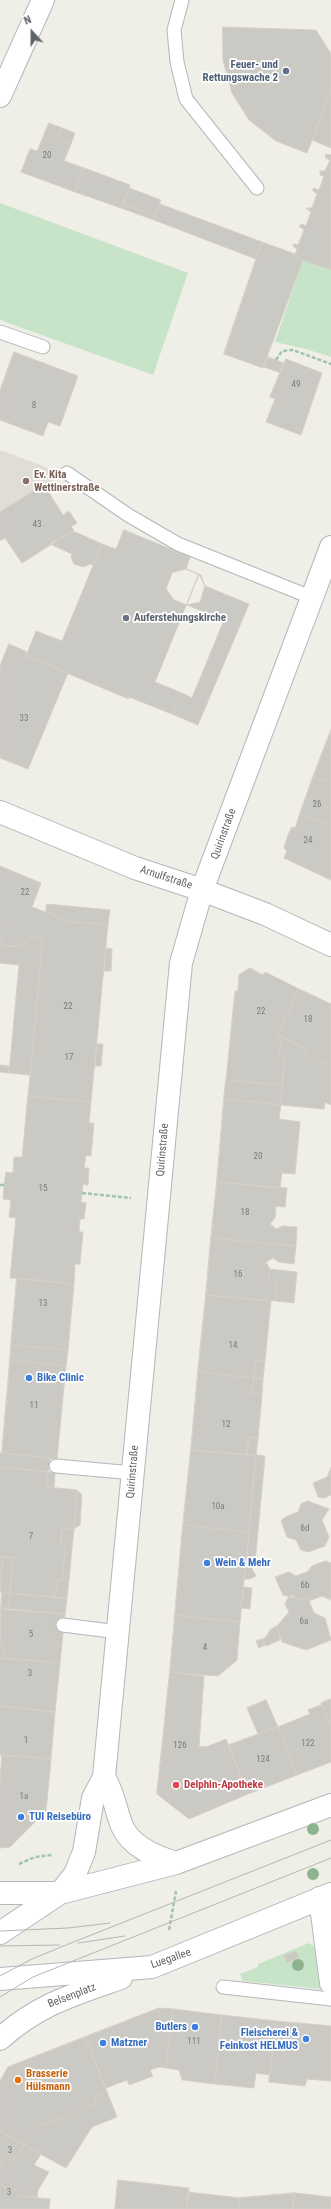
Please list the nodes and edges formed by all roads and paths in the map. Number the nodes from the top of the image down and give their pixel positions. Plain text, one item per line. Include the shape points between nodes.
1 (43, 0) edge
2 (182, 0) edge
3 (0, 96) edge
4 (257, 188) dead end
5 (0, 332) edge
6 (43, 347) dead end
7 (276, 360) dead end
8 (331, 364) edge
9 (67, 473) dead end
10 (331, 547) edge
11 (321, 587) edge
12 (0, 812) edge
13 (202, 890) junction
14 (331, 944) edge
15 (0, 1185) edge
16 (4, 1185) dead end
17 (82, 1193) dead end
18 (158, 1200) junction
19 (56, 1466) dead end
20 (133, 1474) junction
21 (63, 1625) dead end
22 (118, 1632) junction
23 (104, 1777) junction
24 (331, 1805) edge
25 (179, 1862) junction
26 (0, 1893) edge
27 (60, 1893) junction
28 (325, 1896) edge
29 (0, 1933) edge
30 (187, 1954) junction
31 (152, 1967) junction
32 (0, 1979) edge
33 (331, 1983) edge
34 (223, 1987) dead end
35 (331, 1999) edge
36 (0, 2038) edge

1 - 3 street
2 - 4 lane via 174,30 177,62 186,99
5 - 6 lane
7 - 8 path via 282,351 293,350
9 - 11 lane via 128,515 178,544
10 - 11 street, Quirinstraße
11 - 13 street, Quirinstraße
12 - 13 street, Arnulfstraße via 135,868
13 - 14 street, Arnulfstraße
13 - 18 street, Quirinstraße via 181,963
15 - 16 path
17 - 18 path
18 - 20 street, Quirinstraße
19 - 20 lane
20 - 22 street, Quirinstraße
21 - 22 lane
22 - 23 street, Quirinstraße
23 - 25 street via 112,1790 123,1827 133,1840 158,1858
23 - 27 street, Quirinstraße via 93,1798 84,1852 75,1874
24 - 25 street
25 - 27 street
25 - 30 path via 168,1933
26 - 27 street
27 - 29 street
28 - 30 street, Luegallee
28 - 33 street
30 - 31 street, Luegallee
31 - 32 street, Luegallee
31 - 36 street, Belsenplatz via 57,2000 35,2011
34 - 35 lane

